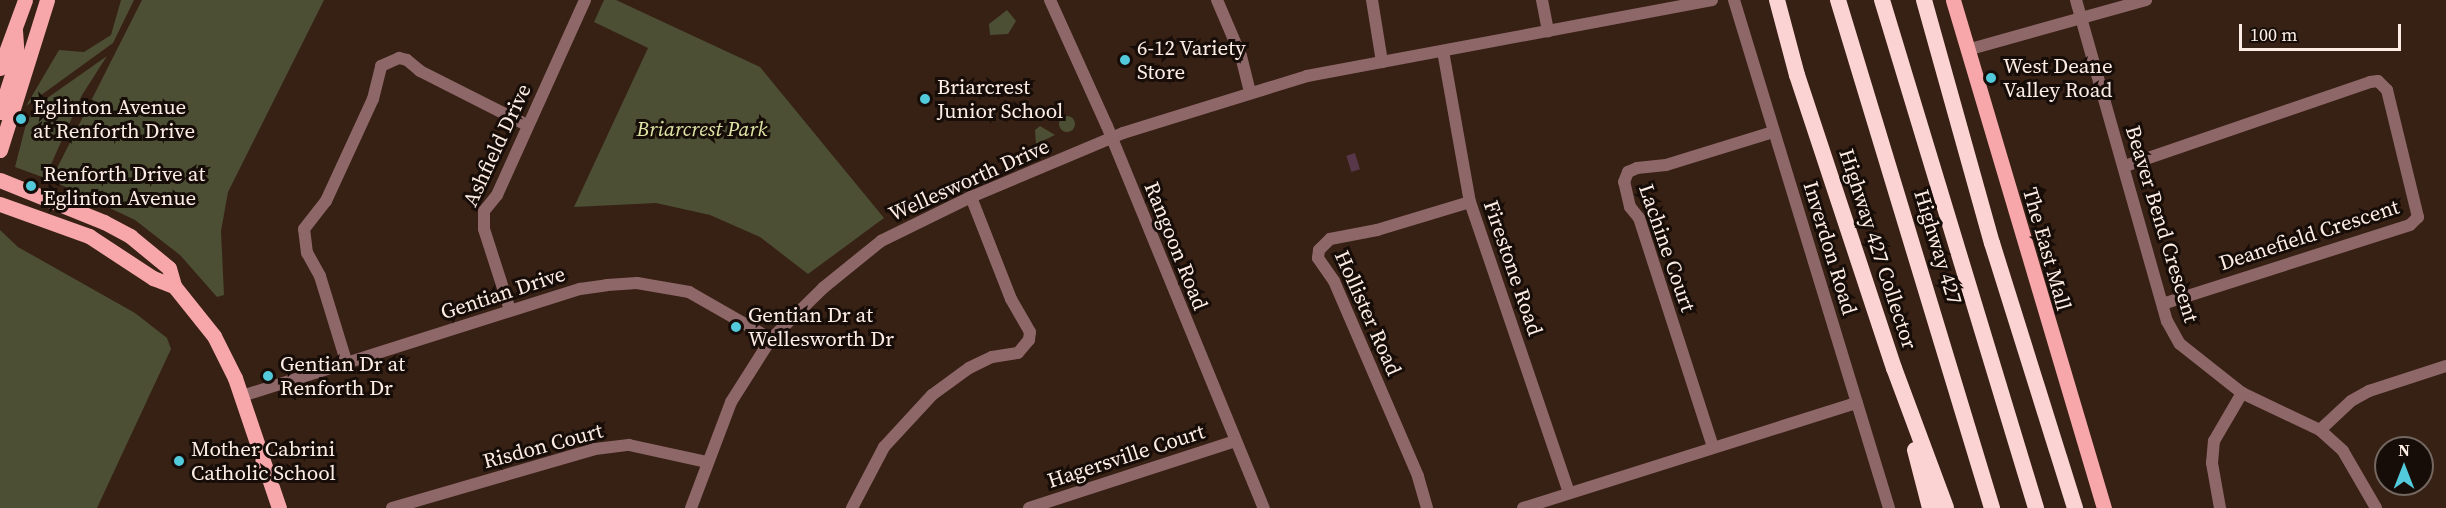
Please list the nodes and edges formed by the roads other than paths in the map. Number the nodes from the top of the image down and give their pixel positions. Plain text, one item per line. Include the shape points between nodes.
1 (25, 0) edge
2 (47, 0) edge
3 (585, 0) edge
4 (1050, 0) edge
5 (1217, 0) edge
6 (1372, 0) edge
7 (1542, 0) edge
8 (1712, 0) edge
9 (1734, 0) edge
10 (1778, 0) edge
11 (1838, 0) edge
12 (1884, 0) edge
13 (1924, 0) edge
14 (1953, 0) edge
15 (2076, 0) edge
16 (2146, 0) edge
17 (2081, 19) junction
18 (1548, 31) junction
19 (1967, 50) junction
20 (12, 51) junction
21 (1443, 51) junction
22 (1382, 62) junction
23 (0, 68) edge
24 (1250, 92) junction
25 (0, 112) edge
26 (527, 125) junction
27 (1773, 132) junction
28 (1112, 138) junction
29 (0, 150) edge
30 (2125, 166) junction
31 (0, 180) edge
32 (971, 197) junction
33 (1470, 202) junction
34 (0, 204) edge
35 (174, 286) junction
36 (2163, 304) junction
37 (510, 310) junction
38 (771, 339) junction
39 (347, 364) junction
40 (2446, 366) edge
41 (1894, 368) junction
42 (2242, 393) junction
43 (242, 396) junction
44 (1857, 403) junction
45 (2320, 430) junction
46 (1235, 441) junction
47 (1713, 447) junction
48 (706, 462) junction
49 (1569, 492) junction
50 (279, 508) edge
51 (392, 508) edge
52 (691, 508) edge
53 (852, 508) edge
54 (1029, 508) edge
55 (1264, 508) edge
56 (1427, 508) edge
57 (1523, 508) edge
58 (1889, 508) edge
59 (1930, 508) edge
60 (1946, 508) edge
61 (1992, 508) edge
62 (2036, 508) edge
63 (2075, 508) edge
64 (2104, 508) edge
65 (2220, 508) edge
66 (2376, 508) edge

1 - 20 main road
2 - 29 main road
3 - 26 street, Ashfield Drive
4 - 28 street, Rangoon Road
5 - 24 street via 1241,56
6 - 22 street
7 - 18 street
8 - 18 street, Wellesworth Drive
9 - 27 street, Inverdon Road
10 - 41 highway, Highway 427 Collector via 1797,75
11 - 61 highway, Highway 427
12 - 62 highway, Highway 427
13 - 63 highway via 1992,243
14 - 19 main road, The East Mall
15 - 17 street, Beaver Bend Crescent
16 - 17 street
17 - 19 street
17 - 30 street, Beaver Bend Crescent
18 - 21 street, Wellesworth Drive
19 - 64 main road, The East Mall
20 - 23 main road
20 - 25 main road
21 - 22 street, Wellesworth Drive
21 - 33 street, Firestone Road
22 - 24 street, Wellesworth Drive
24 - 28 street, Wellesworth Drive
26 - 37 street, Ashfield Drive via 482,221
26 - 39 street via 420,71 407,60 399,58 381,66 373,99 326,201 304,229 307,254 320,276
27 - 44 street, Inverdon Road
27 - 47 street, Lachine Court via 1666,165 1637,168 1628,172 1624,182
28 - 32 street, Wellesworth Drive
28 - 46 street, Rangoon Road
30 - 36 street, Beaver Bend Crescent
30 - 36 street, Deanefield Crescent via 2370,82 2378,81 2387,90 2418,217 2410,225
31 - 35 main road via 130,236 169,268
32 - 38 street, Wellesworth Drive via 881,242 823,288
32 - 53 street via 1011,299 1030,332 1029,340 1018,353 992,357 969,368 932,395 884,447
33 - 49 street, Firestone Road
33 - 56 street, Hollister Road via 1377,230 1330,239 1319,250 1318,258 1334,281 1418,476
34 - 35 main road via 89,236 153,278
35 - 43 main road via 214,336
36 - 42 street, Beaver Bend Crescent via 2180,344
37 - 38 street, Gentian Drive via 580,289 637,283 689,292
37 - 39 street, Gentian Drive
38 - 48 street, Wellesworth Drive via 730,402
39 - 43 street, Gentian Drive
40 - 45 street via 2369,391 2351,401
41 - 59 highway
41 - 60 highway, Highway 427 Collector
42 - 45 street, Beaver Bend Crescent
42 - 65 street via 2214,441 2212,464
43 - 50 main road
44 - 47 street
44 - 58 street, Inverdon Road
45 - 66 street, Beaver Bend Crescent via 2343,451
46 - 54 street, Hagersville Court
46 - 55 street, Rangoon Road
47 - 49 street
48 - 51 street, Risdon Court via 628,445 595,449
48 - 52 street, Wellesworth Drive
49 - 57 street

